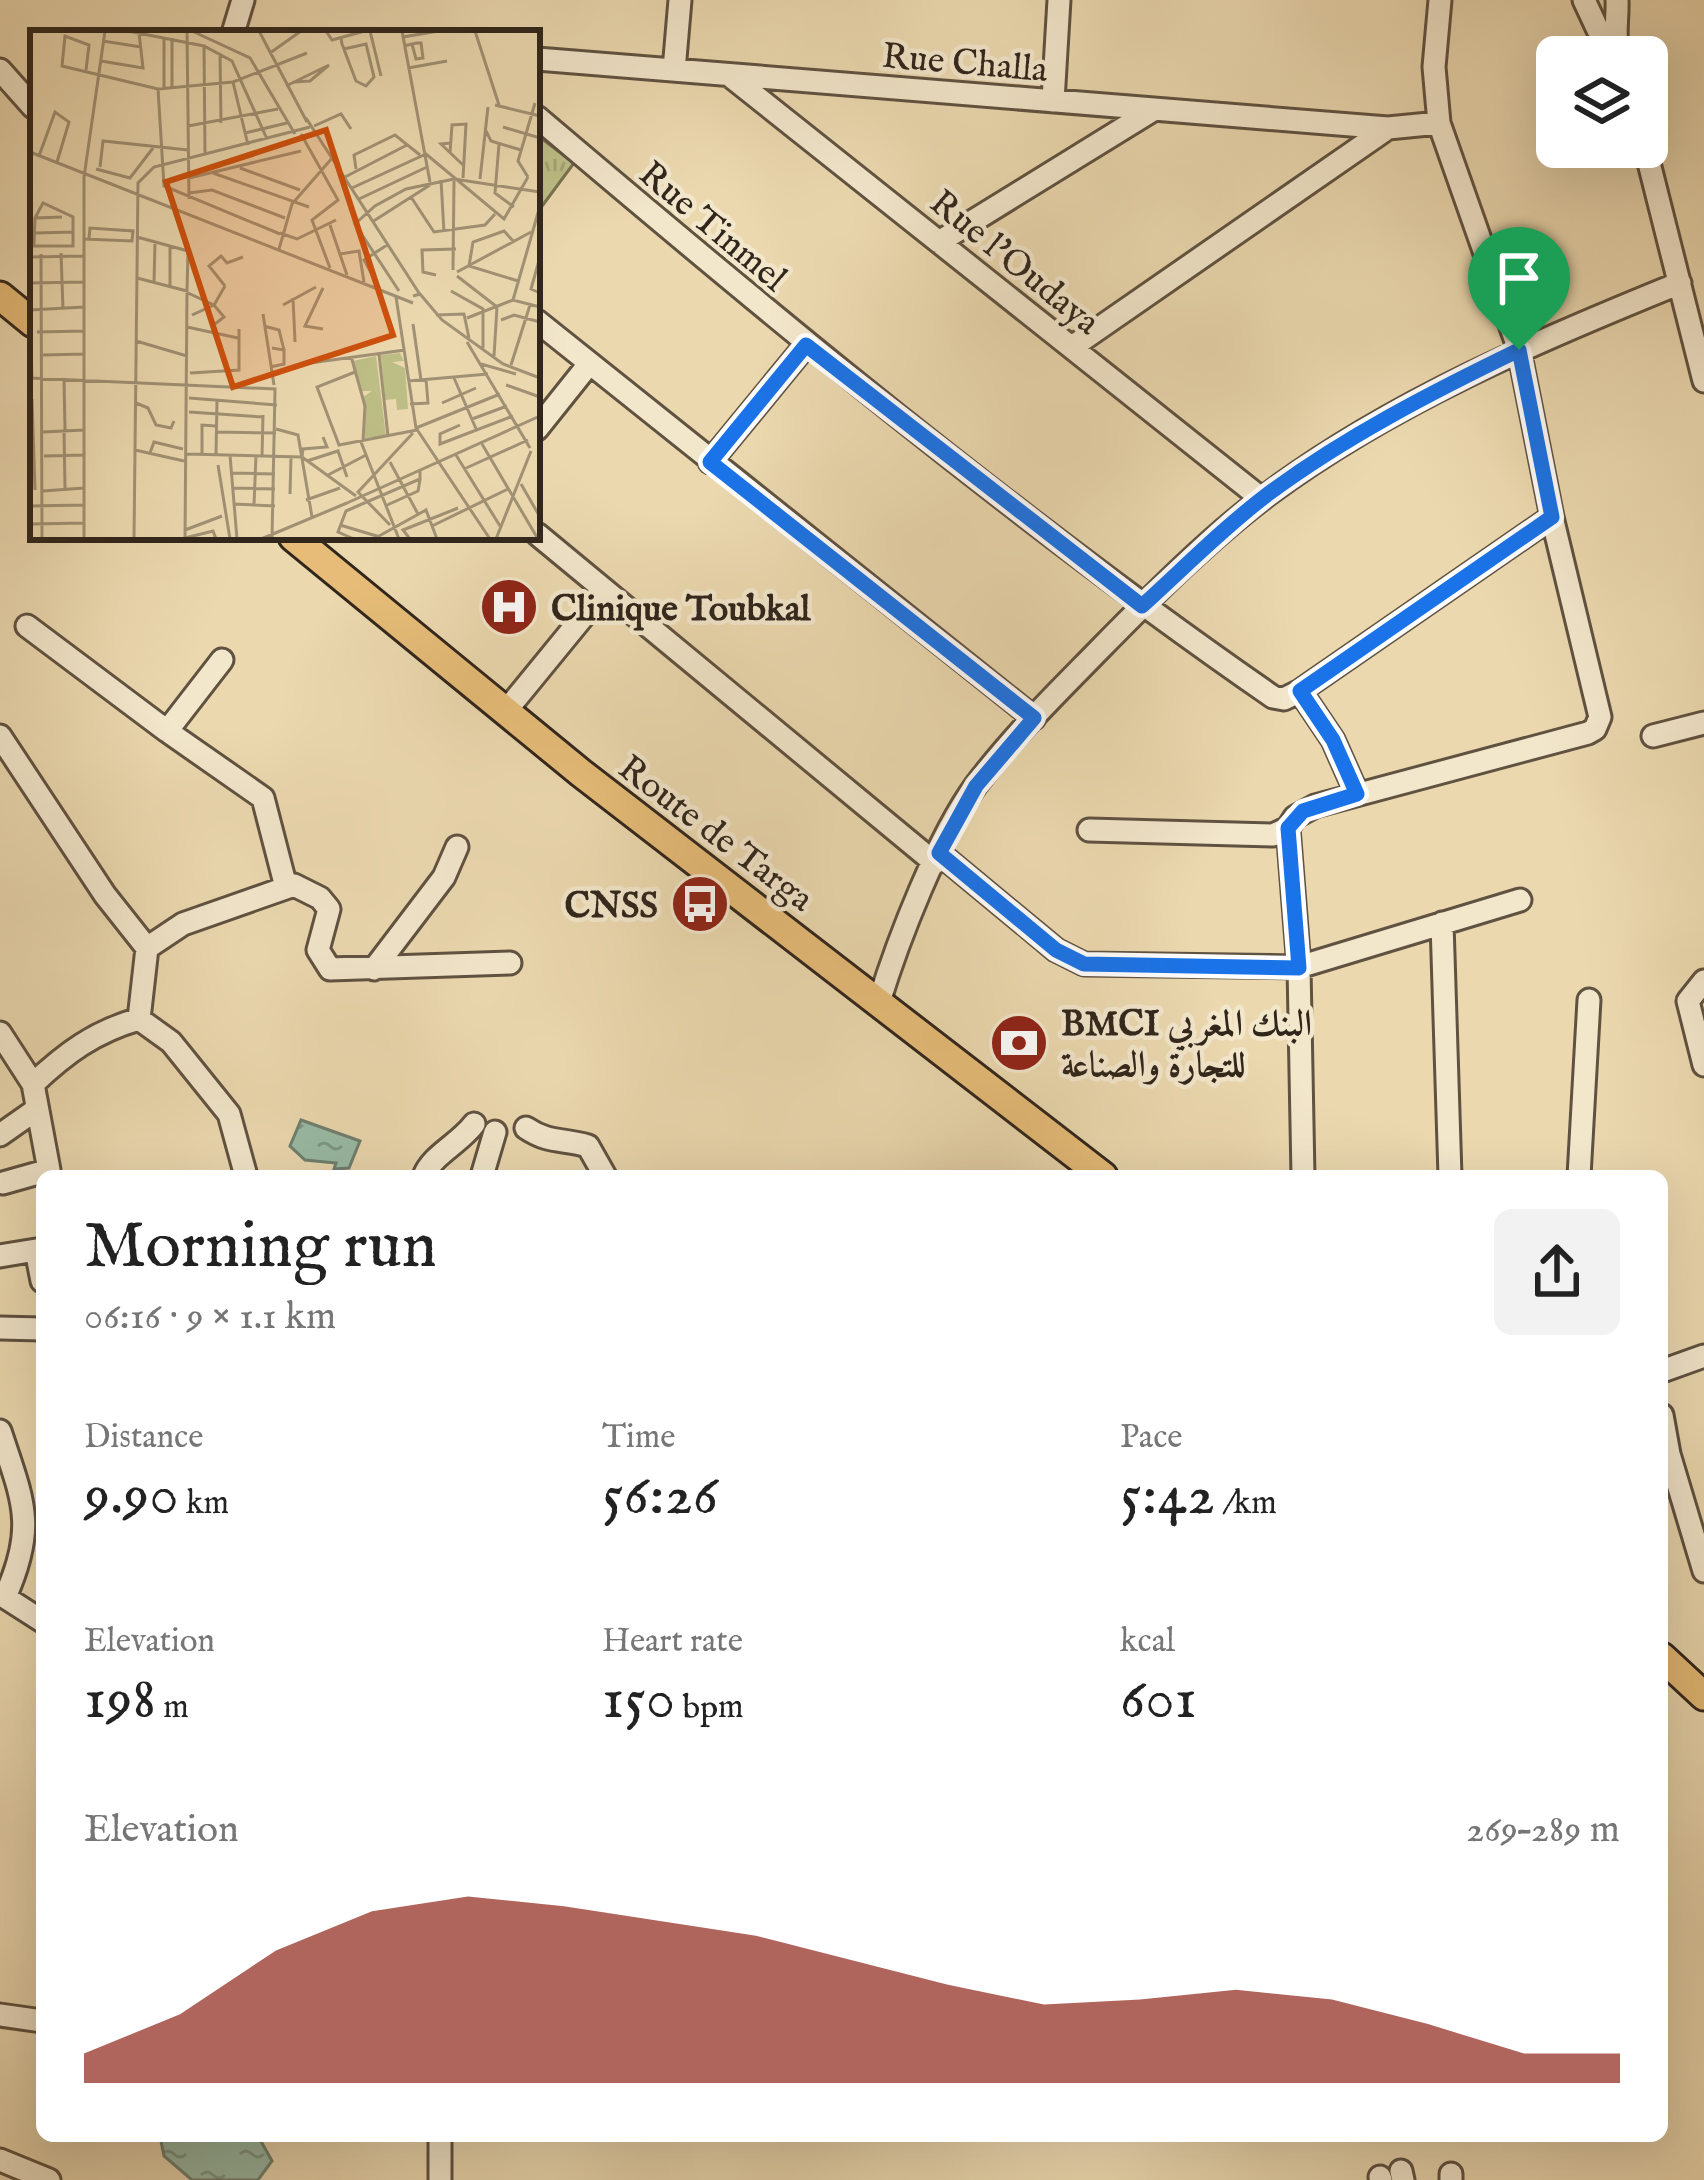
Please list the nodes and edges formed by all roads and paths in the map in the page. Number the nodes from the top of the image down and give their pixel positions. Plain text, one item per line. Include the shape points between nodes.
1 (243, 0) edge
2 (680, 0) edge
3 (1058, 0) edge
4 (1440, 0) edge
5 (1584, 0) edge
6 (1617, 0) edge
7 (233, 30) edge
8 (1603, 36) edge
9 (1618, 36) edge
10 (540, 59) edge
11 (0, 70) edge
12 (674, 70) junction
13 (729, 75) junction
14 (1053, 101) junction
15 (30, 104) edge
16 (1154, 109) junction
17 (540, 120) edge
18 (1438, 123) junction
19 (1388, 128) junction
20 (1650, 168) edge
21 (939, 242) junction
22 (1680, 283) junction
23 (0, 296) edge
24 (30, 321) edge
25 (540, 324) edge
26 (806, 345) junction
27 (1072, 347) junction
28 (1519, 350) junction
29 (589, 364) junction
30 (1704, 381) edge
31 (540, 425) edge
32 (710, 462) junction
33 (1262, 499) junction
34 (1552, 517) junction
35 (540, 537) edge
36 (297, 540) edge
37 (604, 591) junction
38 (1142, 606) junction
39 (27, 626) dead end
40 (222, 660) dead end
41 (1300, 691) junction
42 (505, 712) junction
43 (1034, 718) junction
44 (1704, 724) edge
45 (167, 730) junction
46 (0, 736) edge
47 (1653, 736) dead end
48 (1357, 794) junction
49 (1288, 828) junction
50 (1089, 830) dead end
51 (457, 847) dead end
52 (937, 858) junction
53 (286, 887) junction
54 (1520, 900) dead end
55 (1442, 923) junction
56 (147, 948) junction
57 (510, 963) dead end
58 (1299, 968) junction
59 (374, 969) junction
60 (1704, 981) edge
61 (1589, 1000) dead end
62 (879, 1002) junction
63 (139, 1019) junction
64 (0, 1033) edge
65 (1704, 1065) edge
66 (32, 1084) junction
67 (37, 1109) junction
68 (526, 1128) dead end
69 (0, 1135) edge
70 (49, 1170) edge
71 (244, 1170) edge
72 (427, 1170) edge
73 (482, 1170) edge
74 (601, 1170) edge
75 (1094, 1170) edge
76 (1303, 1170) edge
77 (1450, 1170) edge
78 (1580, 1170) edge
79 (36, 1174) edge
80 (3, 1183) dead end
81 (36, 1250) edge
82 (0, 1256) edge
83 (0, 1328) edge
84 (36, 1329) edge
85 (1704, 1356) edge
86 (1668, 1369) edge
87 (0, 1431) edge
88 (1668, 1465) edge
89 (33, 1522) edge
90 (1704, 1571) edge
91 (3, 1596) edge
92 (36, 1617) edge
93 (1668, 1663) edge
94 (1704, 1696) edge
95 (0, 2015) edge
96 (36, 2020) edge
97 (440, 2142) edge
98 (0, 2159) edge
99 (49, 2180) edge
100 (440, 2180) edge

1 - 7 street
2 - 12 street
3 - 14 street
4 - 18 street
5 - 8 street
6 - 9 street
10 - 12 street, Rue Challa
11 - 15 street
12 - 13 street, Rue Challa
13 - 14 street, Rue Challa
13 - 21 street, Rue l'Oudaya
14 - 16 street, Rue Challa
16 - 19 street, Rue Challa
16 - 21 street
17 - 26 street, Rue Tinmel
18 - 19 street, Rue Challa
18 - 28 street
19 - 27 street
20 - 22 street
21 - 27 street, Rue l'Oudaya
22 - 28 street
22 - 30 street
23 - 24 main road
25 - 29 street
26 - 32 street
26 - 38 street, Rue Tinmel
27 - 33 street, Rue l'Oudaya
28 - 33 street via 1398,411
28 - 34 street
29 - 31 street
29 - 32 street
32 - 43 street
33 - 38 street
34 - 41 street
34 - 48 street via 1599,711 1595,729
35 - 37 street
36 - 42 main road, Route de Targa
37 - 42 street
37 - 52 street
38 - 41 street, Rue Tinmel via 1273,697
38 - 43 street
39 - 45 street
40 - 45 street
41 - 48 street
42 - 62 main road, Route de Targa
43 - 52 street via 976,786
44 - 47 street
45 - 53 street via 263,798
46 - 56 street
48 - 49 street via 1303,811
49 - 50 street via 1273,835
49 - 58 street
51 - 59 street via 444,877
52 - 58 street via 1084,964
52 - 62 street
53 - 56 street via 182,924
53 - 59 street via 329,909 318,950 331,969
54 - 55 street
55 - 58 street
55 - 77 street
56 - 63 street
57 - 59 street
58 - 76 street
60 - 65 street via 1688,1001
61 - 78 street
62 - 75 main road, Route de Targa
63 - 66 street via 74,1046
63 - 71 street via 171,1042 229,1114
64 - 66 street
66 - 67 street
67 - 69 street
67 - 70 street
68 - 74 street via 547,1142 588,1146
72 - 73 street via 484,1128
79 - 80 street
81 - 82 street
83 - 84 street
85 - 86 street
87 - 89 street
88 - 90 street
89 - 91 street
91 - 92 street
93 - 94 main road
95 - 96 street
97 - 100 street
98 - 99 street

